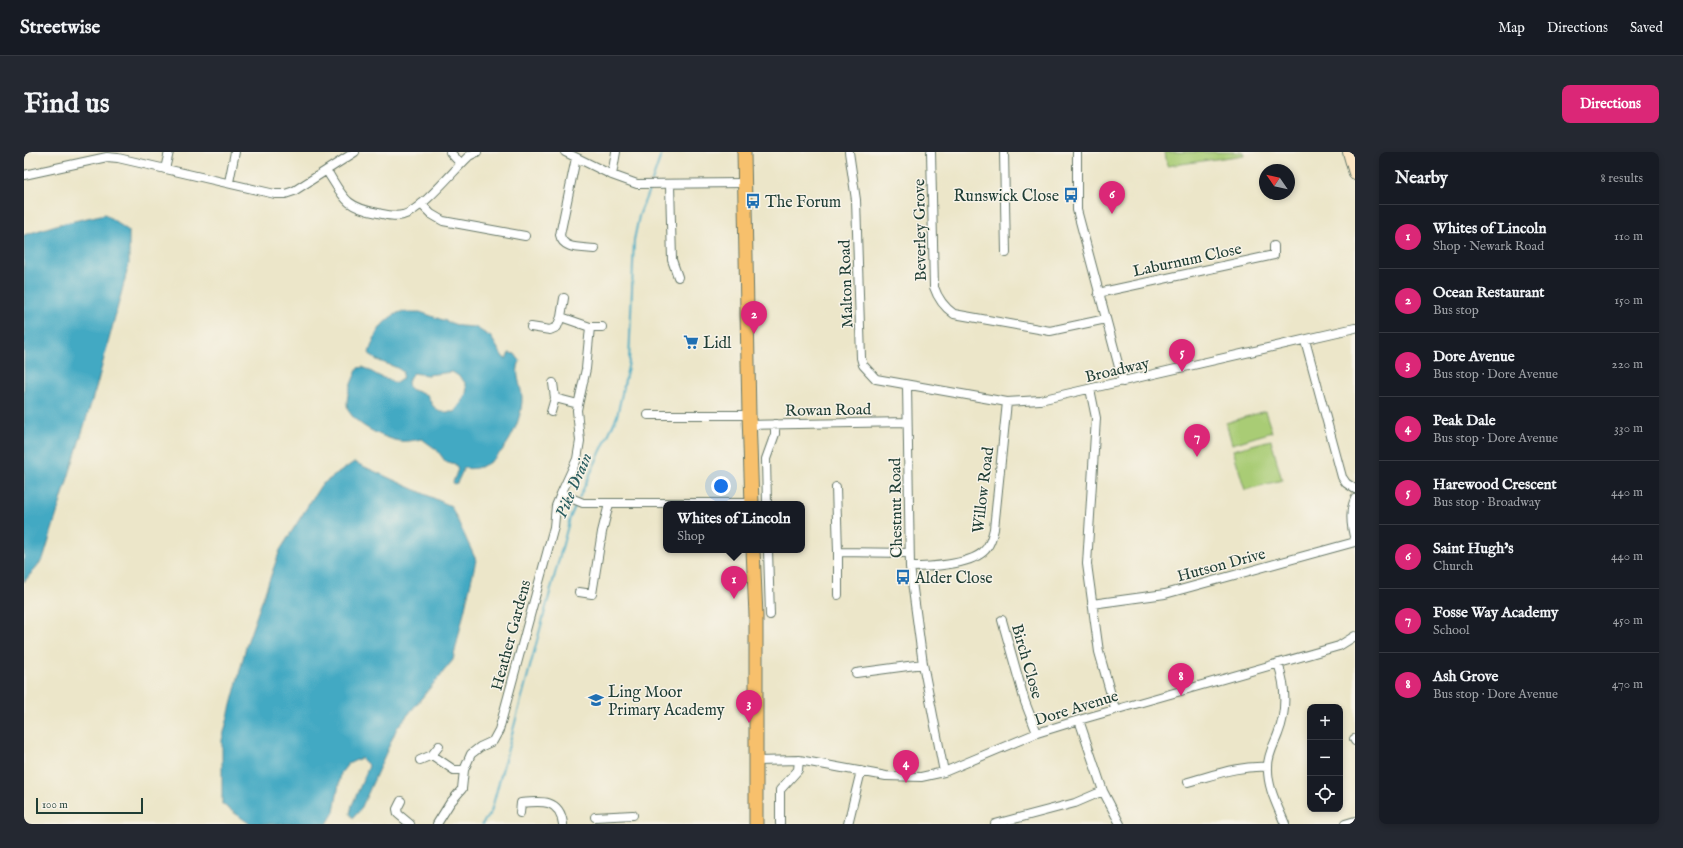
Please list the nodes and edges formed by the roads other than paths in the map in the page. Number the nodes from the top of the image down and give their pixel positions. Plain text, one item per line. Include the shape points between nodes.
1 (168, 152) edge
2 (235, 152) edge
3 (355, 152) edge
4 (450, 152) edge
5 (477, 152) edge
6 (565, 152) edge
7 (616, 152) edge
8 (744, 152) edge
9 (850, 152) edge
10 (931, 152) edge
11 (1004, 152) edge
12 (1077, 152) edge
13 (1349, 152) edge
14 (576, 158) junction
15 (460, 164) junction
16 (165, 169) junction
17 (327, 171) junction
18 (1355, 173) edge
19 (24, 175) edge
20 (612, 175) junction
21 (229, 182) junction
22 (744, 183) junction
23 (670, 184) junction
24 (421, 204) junction
25 (525, 236) dead end
26 (1274, 246) dead end
27 (595, 249) dead end
28 (1006, 253) dead end
29 (678, 277) dead end
30 (1098, 293) junction
31 (564, 298) dead end
32 (561, 317) junction
33 (1106, 319) junction
34 (531, 327) dead end
35 (590, 327) junction
36 (602, 327) dead end
37 (1355, 328) edge
38 (1305, 340) junction
39 (1123, 382) junction
40 (553, 383) dead end
41 (907, 385) junction
42 (1090, 389) junction
43 (555, 398) junction
44 (1007, 402) junction
45 (578, 404) junction
46 (551, 412) dead end
47 (648, 415) dead end
48 (749, 420) junction
49 (907, 422) junction
50 (776, 424) junction
51 (836, 488) dead end
52 (1355, 489) edge
53 (561, 494) junction
54 (1355, 499) edge
55 (752, 501) edge
56 (767, 501) edge
57 (609, 504) junction
58 (663, 504) edge
59 (1355, 541) edge
60 (838, 552) junction
61 (753, 553) edge
62 (768, 553) edge
63 (909, 553) junction
64 (910, 567) junction
65 (579, 592) dead end
66 (838, 595) dead end
67 (1092, 604) junction
68 (770, 615) dead end
69 (1002, 620) dead end
70 (1355, 636) edge
71 (1278, 663) junction
72 (923, 664) junction
73 (856, 673) dead end
74 (1115, 709) junction
75 (1079, 720) junction
76 (1037, 733) junction
77 (439, 746) dead end
78 (432, 755) junction
79 (420, 760) dead end
80 (799, 760) junction
81 (756, 761) junction
82 (1268, 767) junction
83 (464, 770) junction
84 (861, 771) junction
85 (944, 772) junction
86 (1188, 782) dead end
87 (1103, 791) junction
88 (401, 802) dead end
89 (520, 813) dead end
90 (633, 815) dead end
91 (601, 819) edge
92 (1355, 821) edge
93 (410, 824) edge
94 (437, 824) edge
95 (563, 824) edge
96 (756, 824) edge
97 (780, 824) edge
98 (848, 824) edge
99 (995, 824) edge
100 (1120, 824) edge
101 (1285, 824) edge
102 (1345, 824) edge

1 - 16 street
2 - 21 street
3 - 17 street
4 - 15 street
5 - 15 street
6 - 14 street
7 - 20 street
8 - 22 main road
9 - 41 street, Malton Road via 856,200 863,365 876,379
10 - 33 street, Beverley Grove via 934,287 946,308 954,314 1050,331
11 - 28 street
12 - 30 street via 1077,210
13 - 18 street
14 - 20 street
14 - 27 street via 560,235 568,246
15 - 24 street
16 - 19 street via 107,157
16 - 21 street
17 - 21 street via 285,194 275,194
17 - 24 street via 345,200 360,210 395,216 412,211
20 - 23 street via 630,182
22 - 23 street
22 - 48 main road
23 - 29 street via 672,260
24 - 25 street via 443,221
26 - 30 street, Laburnum Close via 1275,259
30 - 33 street
31 - 32 street
32 - 34 street via 557,327 550,330
32 - 35 street
33 - 39 street
35 - 36 street
35 - 45 street, Heather Gardens via 586,369
37 - 38 street, Broadway
38 - 39 street, Broadway
38 - 52 street via 1342,476 1346,483
39 - 42 street, Broadway
40 - 43 street
41 - 44 street, Broadway
41 - 49 street, Chestnut Road
42 - 44 street, Broadway via 1040,400
42 - 67 street via 1096,418 1087,564
43 - 45 street
43 - 46 street
44 - 64 street, Willow Road via 994,529 988,547 976,556 944,565
45 - 53 street, Heather Gardens via 578,459
47 - 48 street, Rowan Road
48 - 50 street, Rowan Road
48 - 55 main road
49 - 50 street, Rowan Road
49 - 63 street, Chestnut Road
50 - 56 street via 766,459
51 - 60 street
53 - 57 street via 583,503
53 - 83 street, Heather Gardens via 499,730 492,741 471,754
54 - 59 street via 1351,526
57 - 58 street
57 - 65 street via 592,594
59 - 67 street, Hutson Drive via 1165,594
60 - 63 street
60 - 66 street
61 - 81 main road via 756,615
62 - 68 street
63 - 64 street, Chestnut Road
64 - 72 street, Chestnut Road
67 - 74 street via 1099,652
69 - 76 street, Birch Close via 1025,702
70 - 71 street, Dore Avenue via 1339,646
71 - 74 street, Dore Avenue
71 - 82 street via 1285,692 1285,711 1269,756
72 - 73 street
72 - 85 street, Chestnut Road
74 - 75 street, Dore Avenue
75 - 76 street, Dore Avenue
75 - 87 street
76 - 85 street, Dore Avenue
77 - 78 street
78 - 79 street
78 - 83 street via 454,770
80 - 81 street, Dore Avenue
80 - 84 street, Dore Avenue
80 - 97 street via 798,770 780,790
81 - 96 main road
82 - 86 street via 1237,768
82 - 101 street via 1269,785
83 - 94 street, Heather Gardens via 462,789
84 - 85 street, Dore Avenue via 886,776 922,777
84 - 98 street
87 - 99 street via 1075,803
87 - 100 street
88 - 93 street via 397,809 398,814
89 - 95 street via 521,803 542,801 557,808
90 - 91 street
92 - 102 street

